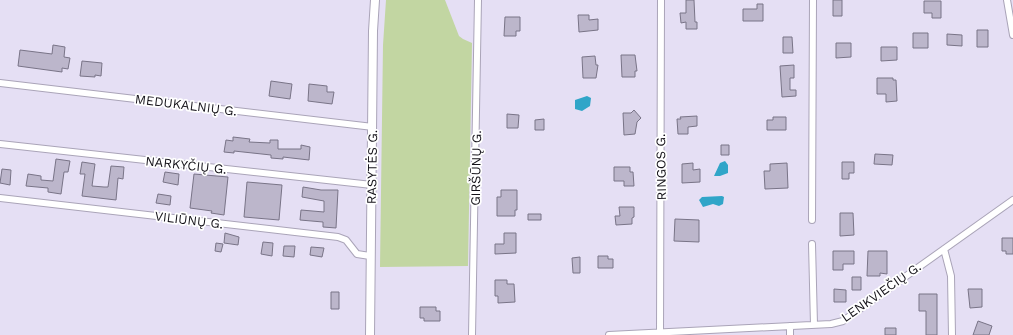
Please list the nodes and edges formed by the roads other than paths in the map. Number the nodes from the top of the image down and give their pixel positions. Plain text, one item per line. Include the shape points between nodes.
1 (375, 0) edge
2 (478, 0) edge
3 (661, 0) edge
4 (813, 0) edge
5 (1007, 0) edge
6 (1013, 35) edge
7 (0, 83) edge
8 (372, 127) junction
9 (0, 144) edge
10 (372, 185) junction
11 (0, 198) edge
12 (1013, 200) edge
13 (812, 220) dead end
14 (812, 244) dead end
15 (944, 248) junction
16 (370, 256) junction
17 (814, 325) junction
18 (790, 326) junction
19 (660, 333) junction
20 (370, 335) edge
21 (472, 335) edge
22 (609, 335) edge
23 (790, 335) edge
24 (952, 335) edge

1 - 8 main road, RASYTĖS G.
2 - 21 street, GIRŠŪNŲ G.
3 - 19 street, RINGOS G.
4 - 13 street
5 - 6 street
7 - 8 street, MEDUKALNIŲ G.
8 - 10 main road, RASYTĖS G.
9 - 10 street, NARKYČIŲ G.
10 - 16 main road, RASYTĖS G.
11 - 16 street, VILIŪNŲ G. via 338,237 346,240 357,254
12 - 15 street, LENKVIEČIŲ G.
14 - 17 street
15 - 17 street, LENKVIEČIŲ G. via 843,320
15 - 24 street via 950,276
16 - 20 main road, RASYTĖS G.
17 - 18 street, LENKVIEČIŲ G.
18 - 19 street, LENKVIEČIŲ G.
18 - 23 street
19 - 22 street, LENKVIEČIŲ G.

